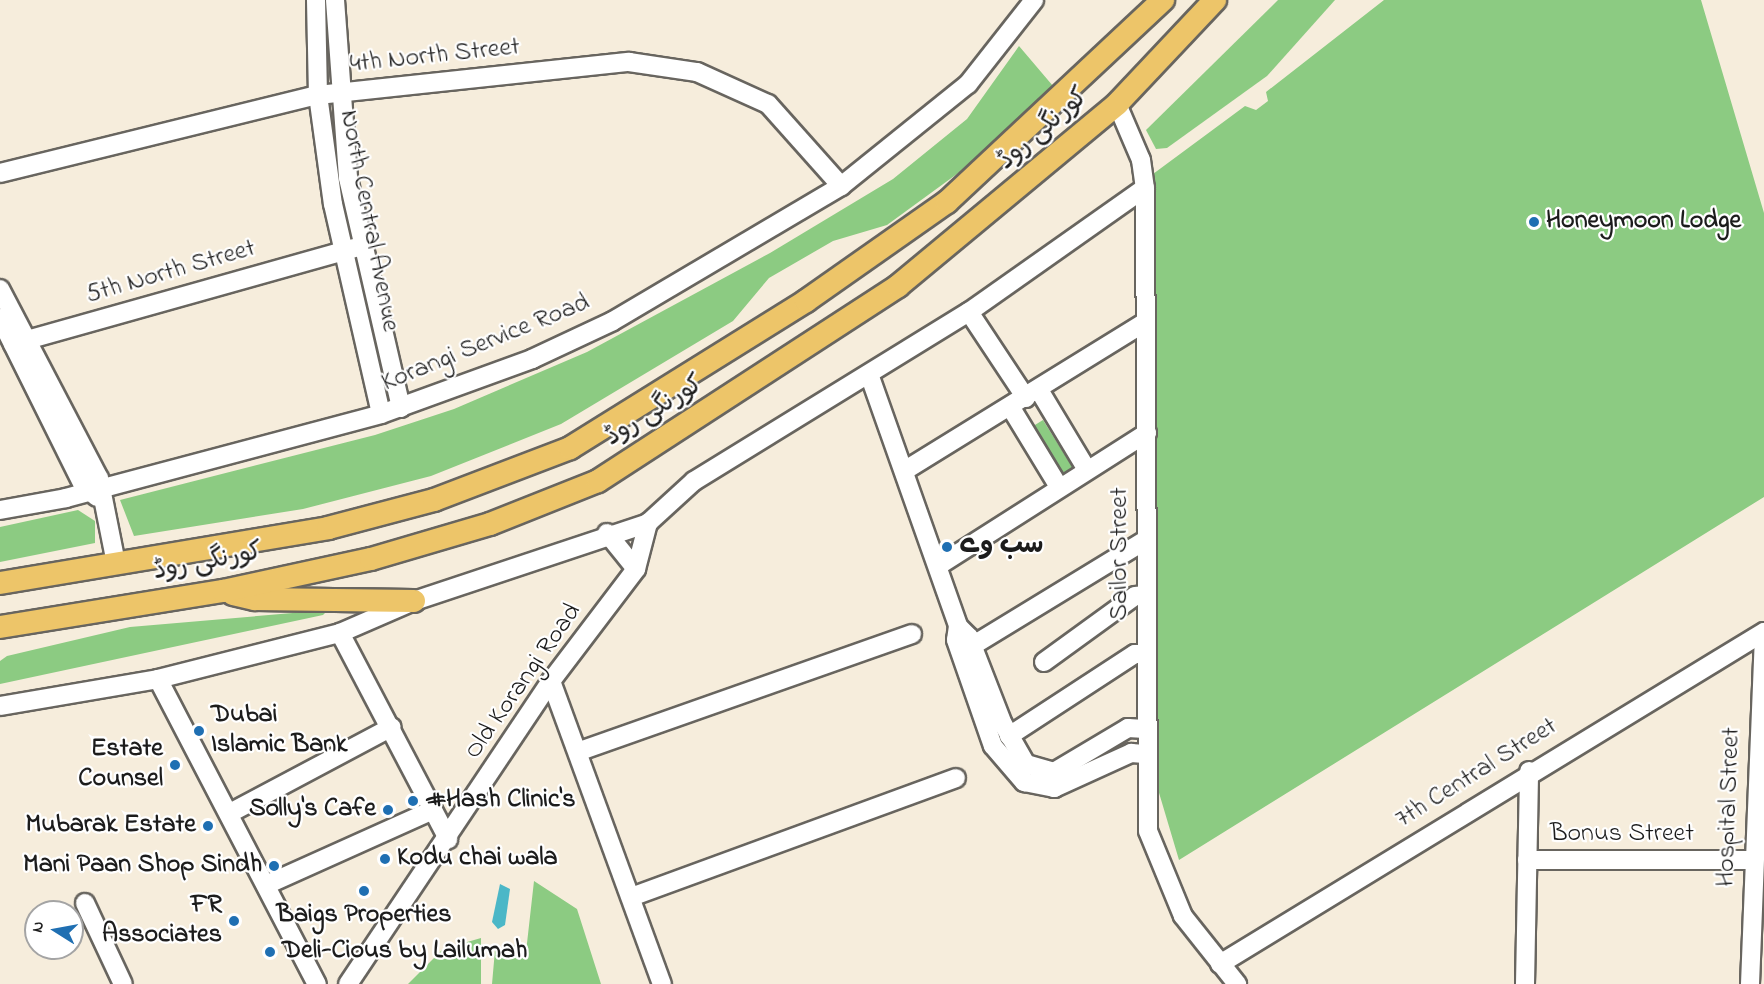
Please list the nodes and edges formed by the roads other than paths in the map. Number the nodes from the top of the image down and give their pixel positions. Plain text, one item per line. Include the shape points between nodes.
1 (316, 0) edge
2 (335, 0) edge
3 (1034, 0) edge
4 (1163, 0) edge
5 (1215, 0) edge
6 (338, 93) junction
7 (318, 95) junction
8 (1118, 104) junction
9 (0, 173) edge
10 (841, 186) junction
11 (1145, 188) junction
12 (361, 247) junction
13 (343, 252) junction
14 (0, 289) edge
15 (969, 312) junction
16 (0, 318) edge
17 (1145, 322) junction
18 (19, 342) junction
19 (869, 374) junction
20 (1025, 399) junction
21 (401, 408) junction
22 (381, 414) junction
23 (1147, 433) junction
24 (1087, 470) junction
25 (904, 471) junction
26 (1059, 487) junction
27 (96, 492) junction
28 (0, 510) edge
29 (648, 523) junction
30 (607, 533) junction
31 (1147, 539) junction
32 (116, 563) junction
33 (938, 566) junction
34 (636, 569) junction
35 (0, 583) edge
36 (223, 591) junction
37 (1146, 596) junction
38 (414, 601) junction
39 (957, 626) junction
40 (0, 627) edge
41 (1764, 632) edge
42 (340, 633) junction
43 (912, 634) dead end
44 (972, 646) junction
45 (1145, 654) junction
46 (1044, 662) dead end
47 (158, 679) junction
48 (551, 681) junction
49 (0, 706) edge
50 (392, 728) junction
51 (1145, 729) junction
52 (1009, 736) junction
53 (580, 751) junction
54 (1145, 754) junction
55 (1529, 771) junction
56 (956, 778) dead end
57 (433, 810) junction
58 (230, 813) junction
59 (448, 839) junction
60 (1527, 860) junction
61 (1753, 860) junction
62 (266, 885) junction
63 (631, 897) junction
64 (85, 903) dead end
65 (1220, 964) junction
66 (123, 984) edge
67 (317, 984) edge
68 (348, 984) edge
69 (662, 984) edge
70 (1237, 984) edge
71 (1525, 984) edge
72 (1750, 984) edge

1 - 7 street, North Central Avenue
2 - 6 street, North Central Avenue
3 - 10 street, Korangi Service Road via 968,84
4 - 32 main road, کورنگی روڈ via 947,202 806,301 570,448 434,500 328,528
5 - 8 main road, کورنگی روڈ
6 - 7 street, 4th North Street
6 - 10 street, 4th North Street via 629,62 696,72 768,104
6 - 12 street, North Central Avenue
7 - 9 street, 4th North Street
7 - 13 street, North Central Avenue
8 - 11 street, Sailor Street via 1141,160
8 - 36 main road, کورنگی روڈ via 898,286 598,481 490,524 370,559
10 - 21 street, Korangi Service Road via 613,321 532,359
11 - 15 street
11 - 17 street, Sailor Street
12 - 13 street, 5th North Street
12 - 21 street, North Central Avenue
13 - 18 street, 5th North Street
13 - 22 street, North Central Avenue
14 - 18 street
15 - 19 street
15 - 20 street
16 - 18 street
17 - 20 street
17 - 23 street, Sailor Street
18 - 27 street
19 - 25 street
19 - 29 street via 694,481
20 - 24 street
20 - 25 street
20 - 26 street
21 - 22 street, Korangi Service Road
22 - 27 street, Korangi Service Road
23 - 24 street
23 - 31 street, Sailor Street
24 - 26 street
25 - 33 street
26 - 33 street
27 - 28 street, Korangi Service Road
27 - 32 street
29 - 30 street
29 - 34 street, Old Korangi Road
30 - 34 street
30 - 38 street
31 - 37 street, Sailor Street
31 - 44 street
32 - 35 main road, کورنگی روڈ
33 - 39 street
34 - 48 street, Old Korangi Road
36 - 38 main road via 255,599
36 - 40 main road, کورنگی روڈ
37 - 45 street, Sailor Street
37 - 46 street via 1135,596
38 - 42 street
39 - 44 street
39 - 54 street via 956,640 993,746 1024,782 1054,788 1131,753
41 - 55 street, 7th Central Street
41 - 61 street, Hospital Street
42 - 47 street
42 - 50 street
43 - 53 street
44 - 52 street
45 - 51 street, Sailor Street
45 - 52 street via 1135,654
47 - 49 street
47 - 58 street
48 - 53 street
48 - 59 street, Old Korangi Road
50 - 57 street
50 - 58 street
51 - 52 street via 1128,728 1054,772 1026,764
51 - 54 street, Sailor Street
53 - 63 street
54 - 65 street, Sailor Street via 1154,855 1183,916
55 - 60 street, Bonus Street
55 - 65 street, 7th Central Street
56 - 63 street
57 - 59 street
57 - 62 street
58 - 62 street
59 - 68 street, Old Korangi Road
60 - 61 street, Bonus Street
60 - 71 street, Bonus Street
61 - 72 street, Hospital Street
62 - 67 street
63 - 69 street
64 - 66 street
65 - 70 street, Sailor Street

